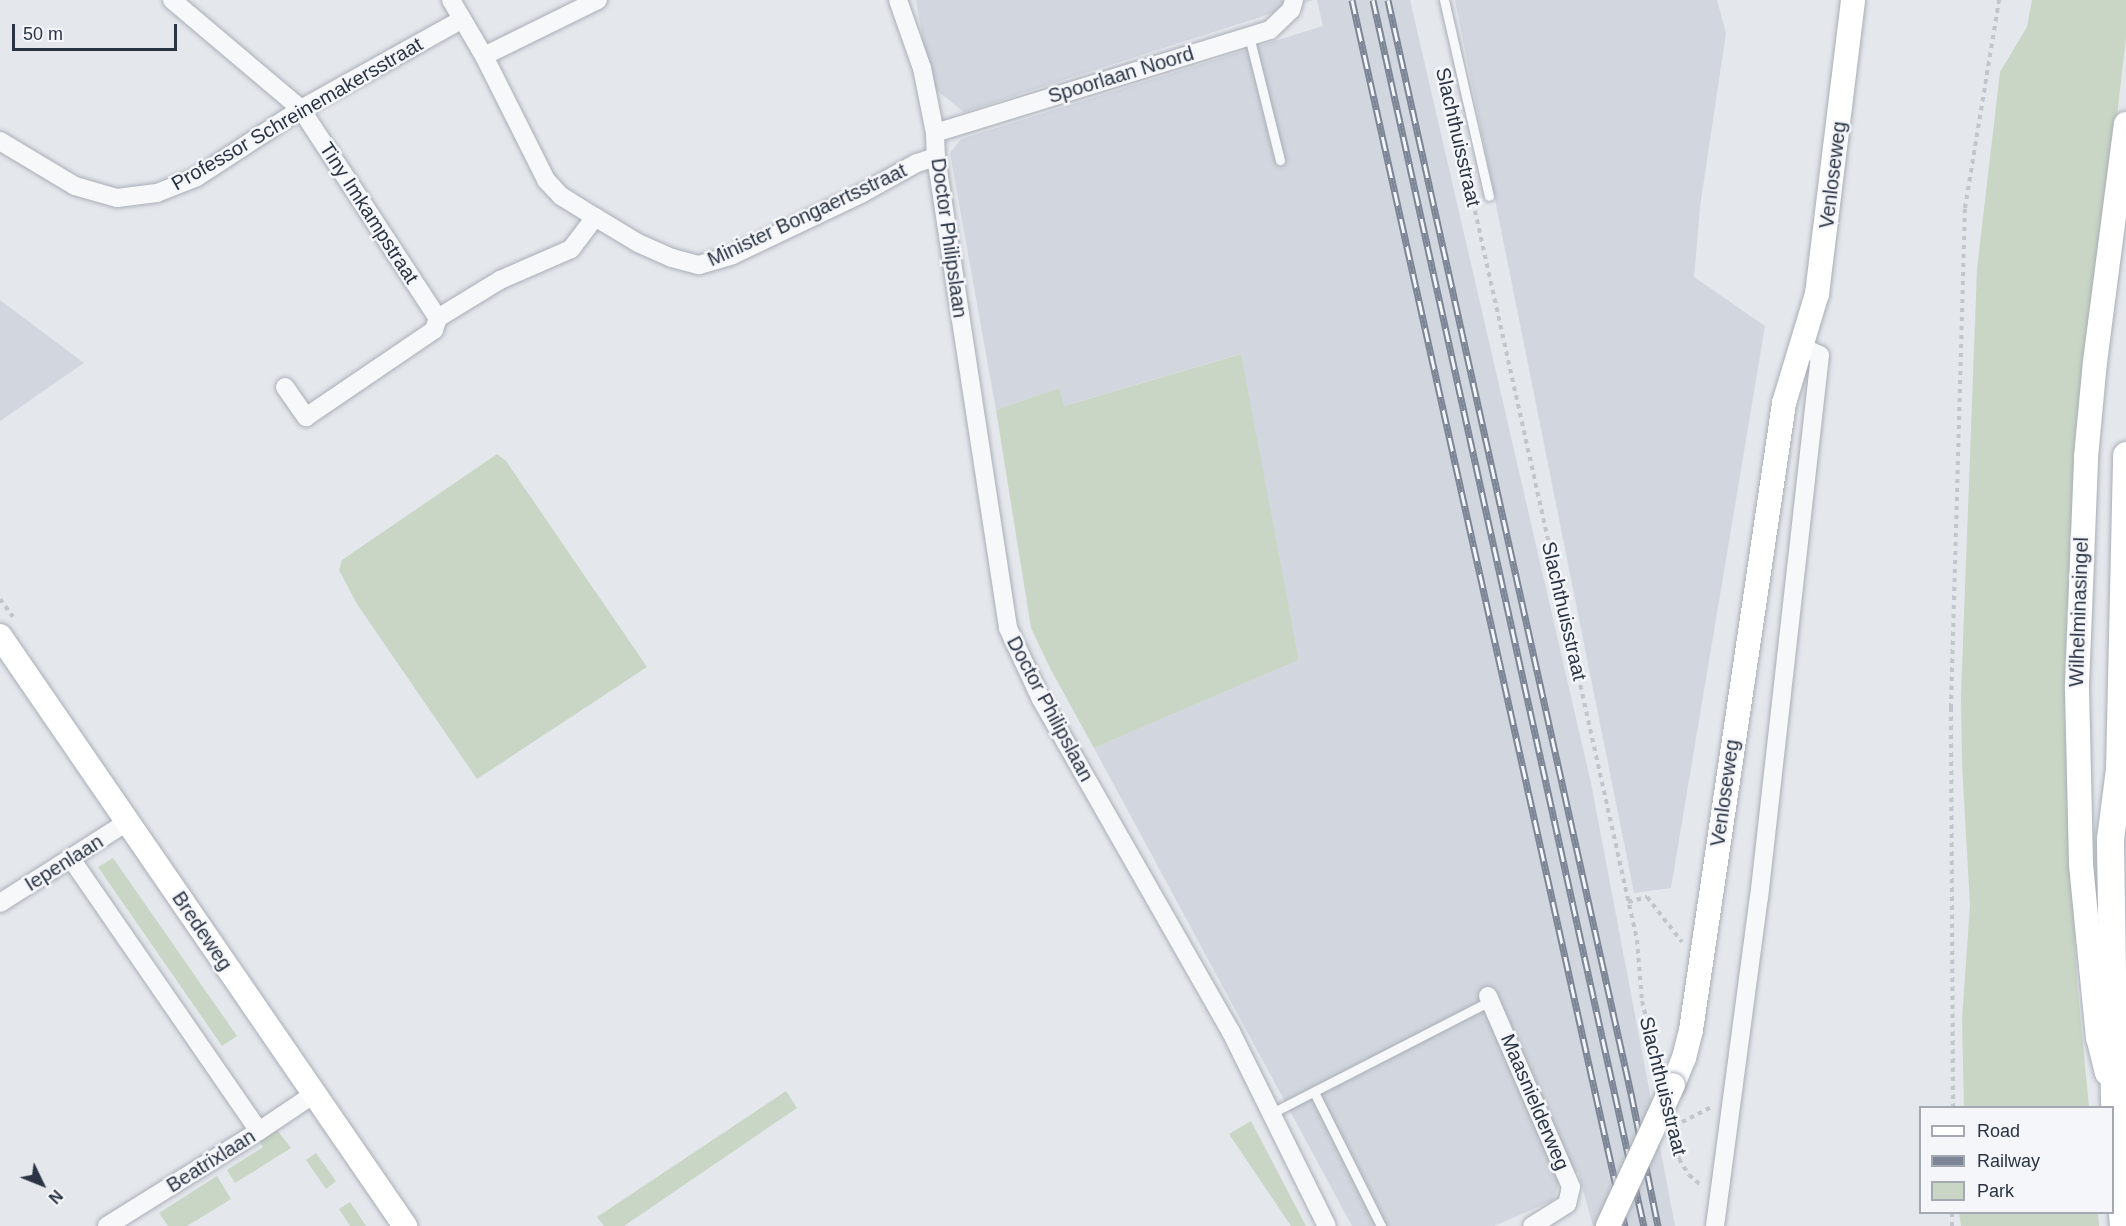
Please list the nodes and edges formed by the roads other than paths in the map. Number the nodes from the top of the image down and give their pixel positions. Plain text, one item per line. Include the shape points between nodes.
1 (172, 0) edge
2 (451, 0) edge
3 (598, 0) edge
4 (898, 0) edge
5 (1294, 0) edge
6 (1444, 0) edge
7 (1853, 0) edge
8 (461, 20) junction
9 (1249, 36) junction
10 (484, 56) junction
11 (301, 109) junction
12 (2126, 124) edge
13 (935, 133) junction
14 (0, 141) edge
15 (936, 157) junction
16 (1280, 160) dead end
17 (1489, 196) dead end
18 (595, 218) junction
19 (438, 318) junction
20 (1802, 347) junction
21 (285, 387) dead end
22 (2126, 455) edge
23 (0, 636) edge
24 (2119, 770) junction
25 (2126, 807) edge
26 (128, 822) junction
27 (72, 860) junction
28 (0, 903) edge
29 (1489, 998) joint
30 (1314, 1092) junction
31 (314, 1094) junction
32 (2114, 1099) junction
33 (1272, 1113) junction
34 (259, 1131) junction
35 (1715, 1220) edge
36 (107, 1226) edge
37 (405, 1226) edge
38 (1328, 1226) edge
39 (1381, 1226) edge
40 (1532, 1226) edge
41 (1608, 1226) edge
42 (2124, 1226) edge

1 - 11 street, Tiny Imkampstraat
2 - 8 street, Minister Bongaertsstraat
3 - 10 street
4 - 13 street, Doctor Philipslaan via 922,68
5 - 9 street, Spoorlaan Noord via 1291,10 1270,30
6 - 17 lane, Slachthuisstraat
7 - 20 street, Venloseweg via 1824,255
8 - 10 street, Minister Bongaertsstraat
8 - 11 street, Professor Schreinemakersstraat
9 - 13 street, Spoorlaan Noord
9 - 16 lane
10 - 18 street, Minister Bongaertsstraat via 546,180 561,196
11 - 14 street, Professor Schreinemakersstraat via 197,177 158,193 117,198 75,186
11 - 19 street, Tiny Imkampstraat
12 - 32 street, Wilhelminasingel via 2087,445 2076,685 2080,864 2098,1038
13 - 15 street, Doctor Philipslaan
15 - 18 street, Minister Bongaertsstraat via 916,163 733,255 699,265 638,243
15 - 33 street, Doctor Philipslaan via 1008,628 1041,699 1232,1032
18 - 19 street via 571,249 500,280
19 - 21 street via 435,330 306,417
20 - 35 street via 1820,355 1759,898
20 - 41 street, Venloseweg, bridge via 1784,403 1691,1030 1684,1058 1666,1077
22 - 24 main road, Wilhelminasingel
23 - 26 street, Bredeweg
24 - 25 main road, Wilhelminasingel
24 - 32 main road, Wilhelminasingel via 2110,839
26 - 27 street, Iepenlaan
26 - 31 street, Bredeweg
27 - 28 street, Iepenlaan
27 - 34 street
29 - 30 lane
29 - 40 street, Maasnielderweg via 1571,1186 1567,1204
30 - 33 lane
30 - 39 lane
31 - 34 street, Beatrixlaan
31 - 37 street, Bredeweg
32 - 42 main road, Wilhelminasingel
33 - 38 street, Doctor Philipslaan
34 - 36 street, Beatrixlaan

